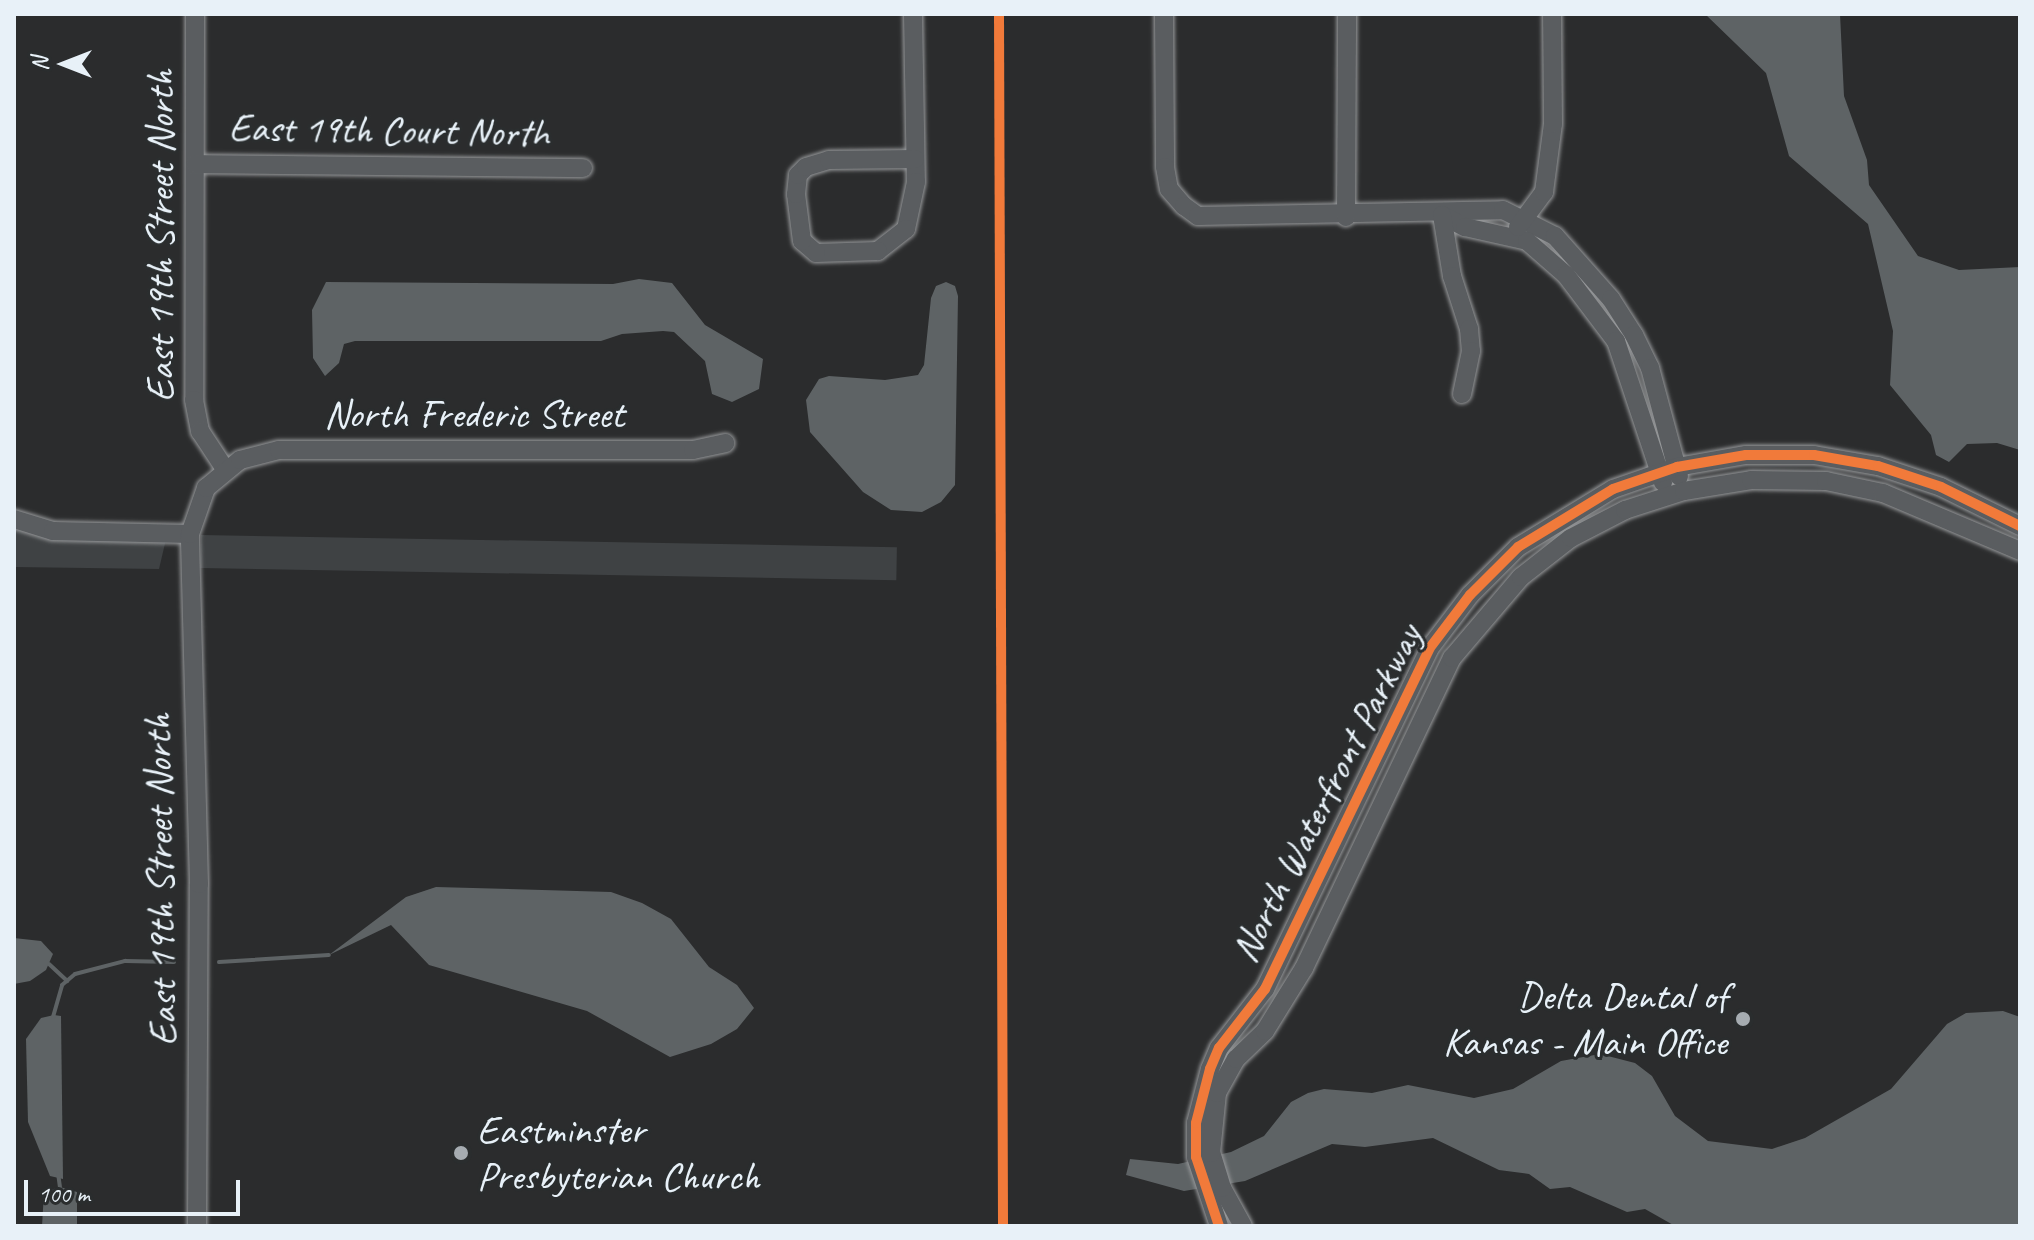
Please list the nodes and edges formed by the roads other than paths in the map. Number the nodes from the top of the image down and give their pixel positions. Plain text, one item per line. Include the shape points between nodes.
1 (195, 14) edge
2 (913, 14) edge
3 (1164, 14) edge
4 (1347, 14) edge
5 (1552, 14) edge
6 (915, 159) junction
7 (195, 164) junction
8 (583, 168) dead end
9 (1442, 215) junction
10 (1346, 217) junction
11 (1518, 228) junction
12 (1611, 299) junction
13 (1596, 313) junction
14 (1462, 394) dead end
15 (725, 443) dead end
16 (225, 469) junction
17 (1669, 470) junction
18 (1676, 493) junction
19 (14, 519) edge
20 (2020, 526) edge
21 (190, 534) junction
22 (2020, 551) edge
23 (1203, 1155) junction
24 (1214, 1191) junction
25 (197, 1226) edge
26 (1219, 1226) edge
27 (1243, 1226) edge

1 - 7 street, East 19th Street North
2 - 6 street
3 - 10 street via 1169,189 1198,216
4 - 10 street
5 - 11 street via 1553,124 1544,192 1536,210
6 - 6 street via 829,160 806,167 798,175 796,194 802,241 816,253 853,254 878,251 892,242 906,229 914,205
7 - 8 street, East 19th Court North
7 - 16 street, East 19th Street North via 196,415 207,445
9 - 10 street
9 - 11 street via 1462,209 1503,210
9 - 14 street via 1452,276 1469,329 1471,351
11 - 12 street via 1555,236
11 - 13 street
12 - 13 street
12 - 17 street via 1650,368
13 - 17 street via 1616,341
15 - 16 street, North Frederic Street via 693,450 279,450
16 - 21 street, East 19th Street North via 206,488
17 - 18 street
17 - 20 street, North Waterfront Parkway via 1746,455 1842,458 1913,476
17 - 23 street, North Waterfront Parkway via 1613,489 1546,526 1494,568 1429,649 1265,989 1219,1048 1202,1089
18 - 22 street, North Waterfront Parkway via 1788,479 1860,487 1925,508
18 - 23 street, North Waterfront Parkway via 1571,538 1521,577 1470,632 1429,702 1304,968 1265,1031 1225,1077
19 - 21 street via 53,531
21 - 25 street, East 19th Street North via 199,884
23 - 24 street, North Waterfront Parkway
24 - 26 street, North Waterfront Parkway
24 - 27 street, North Waterfront Parkway

